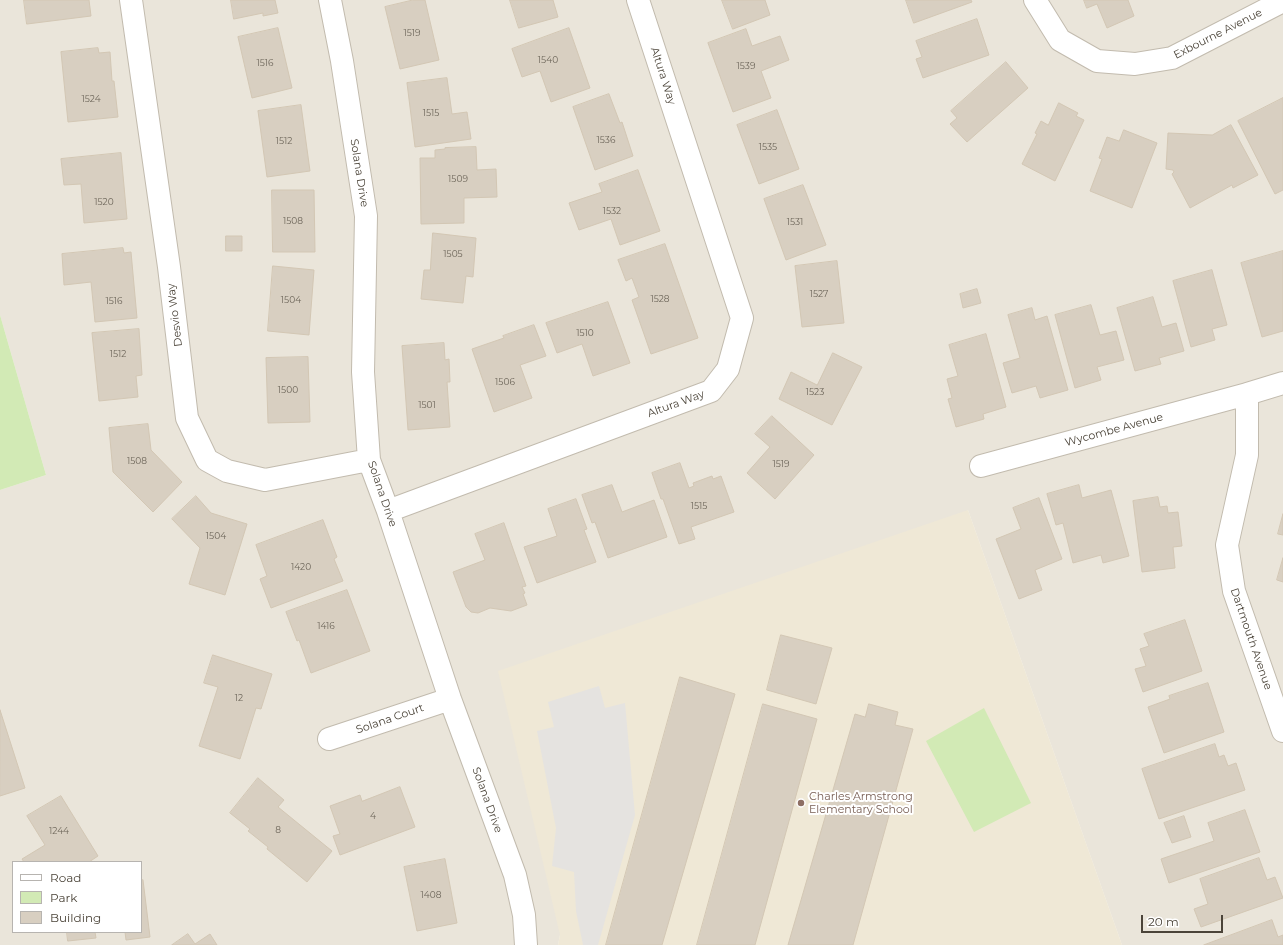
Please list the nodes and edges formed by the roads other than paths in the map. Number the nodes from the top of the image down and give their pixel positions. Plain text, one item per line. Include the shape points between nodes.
1 (132, 0) edge
2 (330, 0) edge
3 (638, 0) edge
4 (1034, 0) edge
5 (1283, 1) edge
6 (1283, 382) edge
7 (1247, 394) junction
8 (369, 460) junction
9 (981, 466) dead end
10 (388, 511) junction
11 (450, 699) junction
12 (1283, 731) edge
13 (330, 739) dead end
14 (526, 945) edge

1 - 8 street, Desvio Way via 187,418 207,460 227,471 265,480
2 - 8 street, Solana Drive via 366,216 363,372
3 - 10 street, Altura Way via 742,318 728,369 711,391
4 - 5 street, Exbourne Avenue via 1060,40 1097,61 1135,64 1172,58
6 - 7 street
7 - 9 street, Wycombe Avenue
7 - 12 street, Dartmouth Avenue via 1247,455 1227,545 1234,591
8 - 10 street, Solana Drive
10 - 11 street, Solana Drive
11 - 13 street, Solana Court
11 - 14 street, Solana Drive via 515,874 524,915

